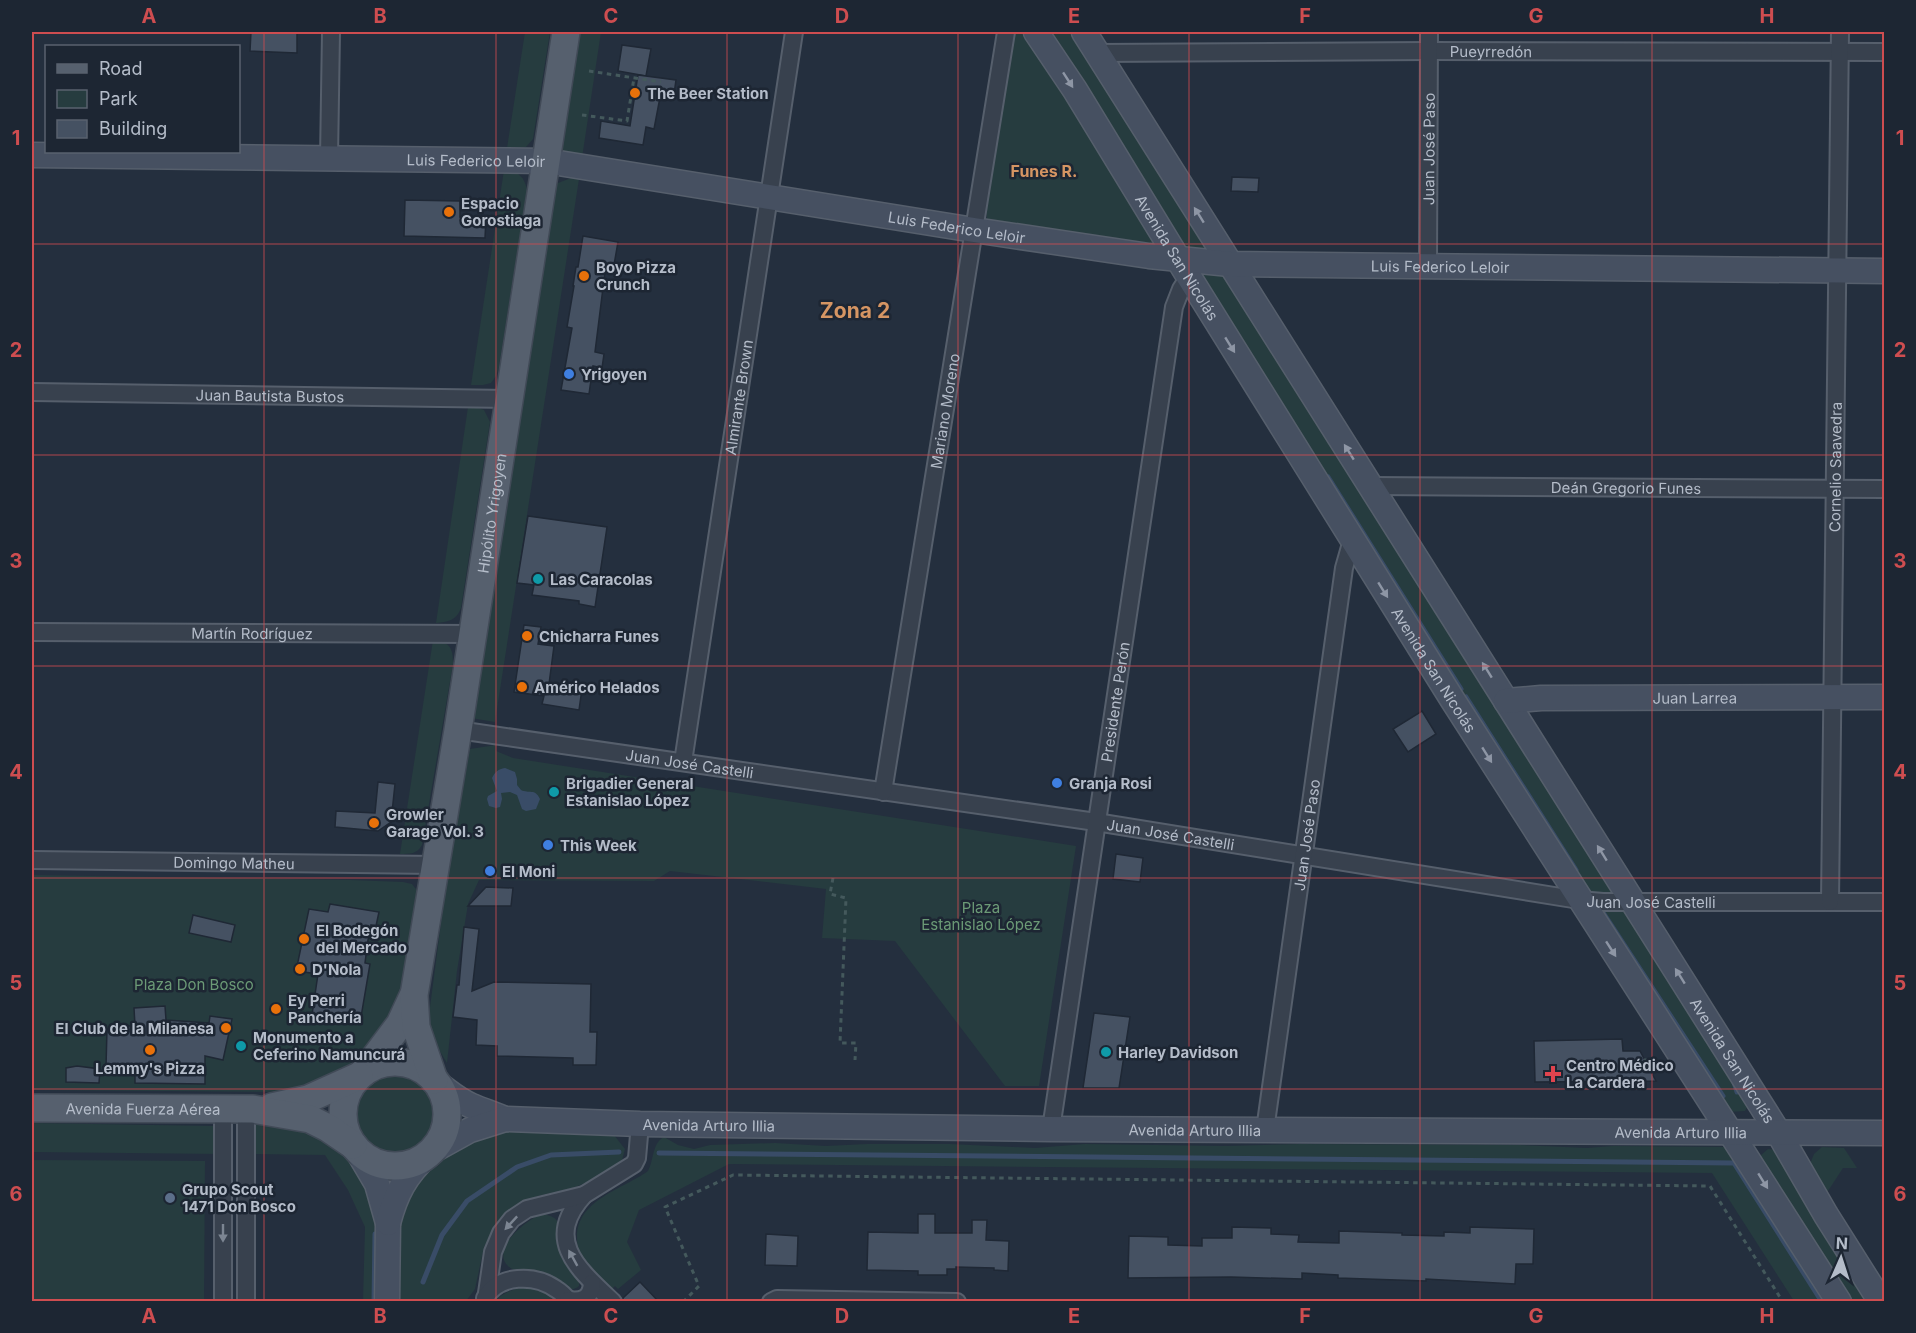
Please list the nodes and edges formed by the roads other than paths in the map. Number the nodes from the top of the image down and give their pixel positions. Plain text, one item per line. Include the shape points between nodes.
1 (331, 32) edge
2 (566, 32) edge
3 (794, 32) edge
4 (1005, 32) edge
5 (1036, 32) edge
6 (1084, 32) edge
7 (1429, 32) edge
8 (1840, 32) edge
9 (1429, 51) junction
10 (1840, 52) junction
11 (1884, 52) edge
12 (1097, 53) junction
13 (32, 155) edge
14 (329, 158) junction
15 (546, 161) junction
16 (769, 197) junction
17 (974, 230) junction
18 (1230, 264) junction
19 (1428, 266) junction
20 (1183, 268) junction
21 (1838, 271) junction
22 (1884, 271) edge
23 (32, 392) edge
24 (509, 399) junction
25 (1370, 486) junction
26 (1835, 488) junction
27 (1884, 489) edge
28 (1352, 540) junction
29 (32, 632) edge
30 (473, 634) junction
31 (1832, 697) junction
32 (1884, 697) edge
33 (1506, 701) junction
34 (458, 730) junction
35 (683, 762) junction
36 (883, 792) junction
37 (1096, 822) junction
38 (1304, 855) junction
39 (32, 860) edge
40 (436, 865) junction
41 (1580, 900) junction
42 (1633, 902) junction
43 (1830, 902) junction
44 (1884, 902) edge
45 (414, 995) junction
46 (362, 1074) junction
47 (436, 1082) junction
48 (32, 1108) edge
49 (241, 1109) junction
50 (505, 1119) junction
51 (640, 1124) junction
52 (1051, 1130) junction
53 (1265, 1130) junction
54 (1731, 1132) junction
55 (1778, 1132) junction
56 (1884, 1133) edge
57 (355, 1147) junction
58 (430, 1152) junction
59 (584, 1195) junction
60 (540, 1205) junction
61 (388, 1223) junction
62 (566, 1228) junction
63 (494, 1252) junction
64 (517, 1278) junction
65 (592, 1283) junction
66 (485, 1298) edge
67 (569, 1301) edge
68 (814, 1301) edge
69 (1880, 1301) edge
70 (223, 1302) edge
71 (246, 1302) edge
72 (387, 1302) edge
73 (613, 1302) edge
74 (771, 1302) edge
75 (957, 1302) edge
76 (1839, 1302) edge

1 - 14 street
2 - 15 main road, Hipólito Yrigoyen
3 - 16 street, Almirante Brown
4 - 17 street, Mariano Moreno
5 -> 20 street, Avenida San Nicolás
6 - 12 street, Avenida San Nicolás
7 - 9 street, Juan José Paso
8 - 10 street, Cornelio Saavedra
9 - 10 street, Pueyrredón
9 - 12 street, Pueyrredón
9 - 19 street, Juan José Paso
10 - 11 street, Pueyrredón
10 - 21 street, Cornelio Saavedra
18 -> 12 street, Avenida San Nicolás
13 - 14 street, Luis Federico Leloir
14 - 15 street, Luis Federico Leloir
15 - 16 street, Luis Federico Leloir
15 - 24 main road, Hipólito Yrigoyen
16 - 17 street, Luis Federico Leloir
16 - 35 street, Almirante Brown
17 - 20 street, Luis Federico Leloir
17 - 36 street, Mariano Moreno
18 - 19 street, Luis Federico Leloir
18 - 20 street, Luis Federico Leloir
25 -> 18 street, Avenida San Nicolás
19 - 21 street, Luis Federico Leloir
20 -> 28 street, Avenida San Nicolás
20 - 37 street, Presidente Perón
21 - 22 street, Luis Federico Leloir
21 - 26 street, Cornelio Saavedra
23 - 24 street, Juan Bautista Bustos
24 - 30 main road, Hipólito Yrigoyen
25 - 26 street, Deán Gregorio Funes
33 -> 25 street, Avenida San Nicolás
26 - 27 street, Deán Gregorio Funes
26 - 31 street, Cornelio Saavedra
28 - 38 street, Juan José Paso via 1344,568
28 -> 41 street, Avenida San Nicolás
29 - 30 street, Martín Rodríguez
30 - 34 main road, Hipólito Yrigoyen
31 - 32 street, Juan Larrea
31 - 33 street, Juan Larrea
31 - 43 street, Cornelio Saavedra
42 -> 33 street, Avenida San Nicolás
34 - 35 street, Juan José Castelli
34 - 40 main road, Hipólito Yrigoyen
35 - 36 street, Juan José Castelli
36 - 37 street, Juan José Castelli
37 - 38 street, Juan José Castelli
37 - 52 street, Presidente Perón
38 - 41 street, Juan José Castelli
38 - 53 street, Juan José Paso
39 - 40 street, Domingo Matheu
40 - 45 main road, Hipólito Yrigoyen
41 - 42 street, Juan José Castelli
41 -> 54 street, Avenida San Nicolás
42 - 43 street, Juan José Castelli
55 -> 42 street, Avenida San Nicolás
43 - 44 street, Juan José Castelli
45 - 46 main road, Hipólito Yrigoyen via 400,1024
45 - 47 main road, Hipólito Yrigoyen via 416,1027
46 - 47 main road via 382,1064 401,1062 419,1068
46 - 49 main road, Avenida Fuerza Aérea via 308,1099
46 - 57 main road via 348,1091 343,1110 345,1128
47 - 50 street, Avenida Arturo Illia via 459,1100
47 - 58 main road via 446,1101 447,1118 442,1136
48 - 49 main road, Avenida Fuerza Aérea
49 - 57 main road, Avenida Fuerza Aérea via 310,1119
49 -> 70 street
49 - 71 street
50 - 51 street, Avenida Arturo Illia
50 - 58 street, Avenida Arturo Illia via 470,1130
51 - 52 street, Avenida Arturo Illia
51 - 59 street via 633,1164
52 - 53 street, Avenida Arturo Illia
53 - 54 street, Avenida Arturo Illia
54 - 55 street, Avenida Arturo Illia
54 -> 76 street, Avenida San Nicolás
55 - 56 street, Avenida Arturo Illia
55 - 69 street, Avenida San Nicolás
57 - 58 main road via 373,1161 392,1166 411,1163
57 - 61 street via 377,1184
58 - 61 street via 401,1185
59 - 60 street
59 - 62 street via 569,1215
60 - 62 street via 554,1209
60 -> 63 street via 512,1219
61 - 72 street
65 -> 62 street via 572,1259
63 - 64 street via 505,1274
63 - 66 street
64 - 66 street via 496,1286
64 - 67 street via 534,1278 556,1288
65 - 67 street via 592,1292 586,1299
65 - 73 street
68 - 74 street
68 - 75 street

